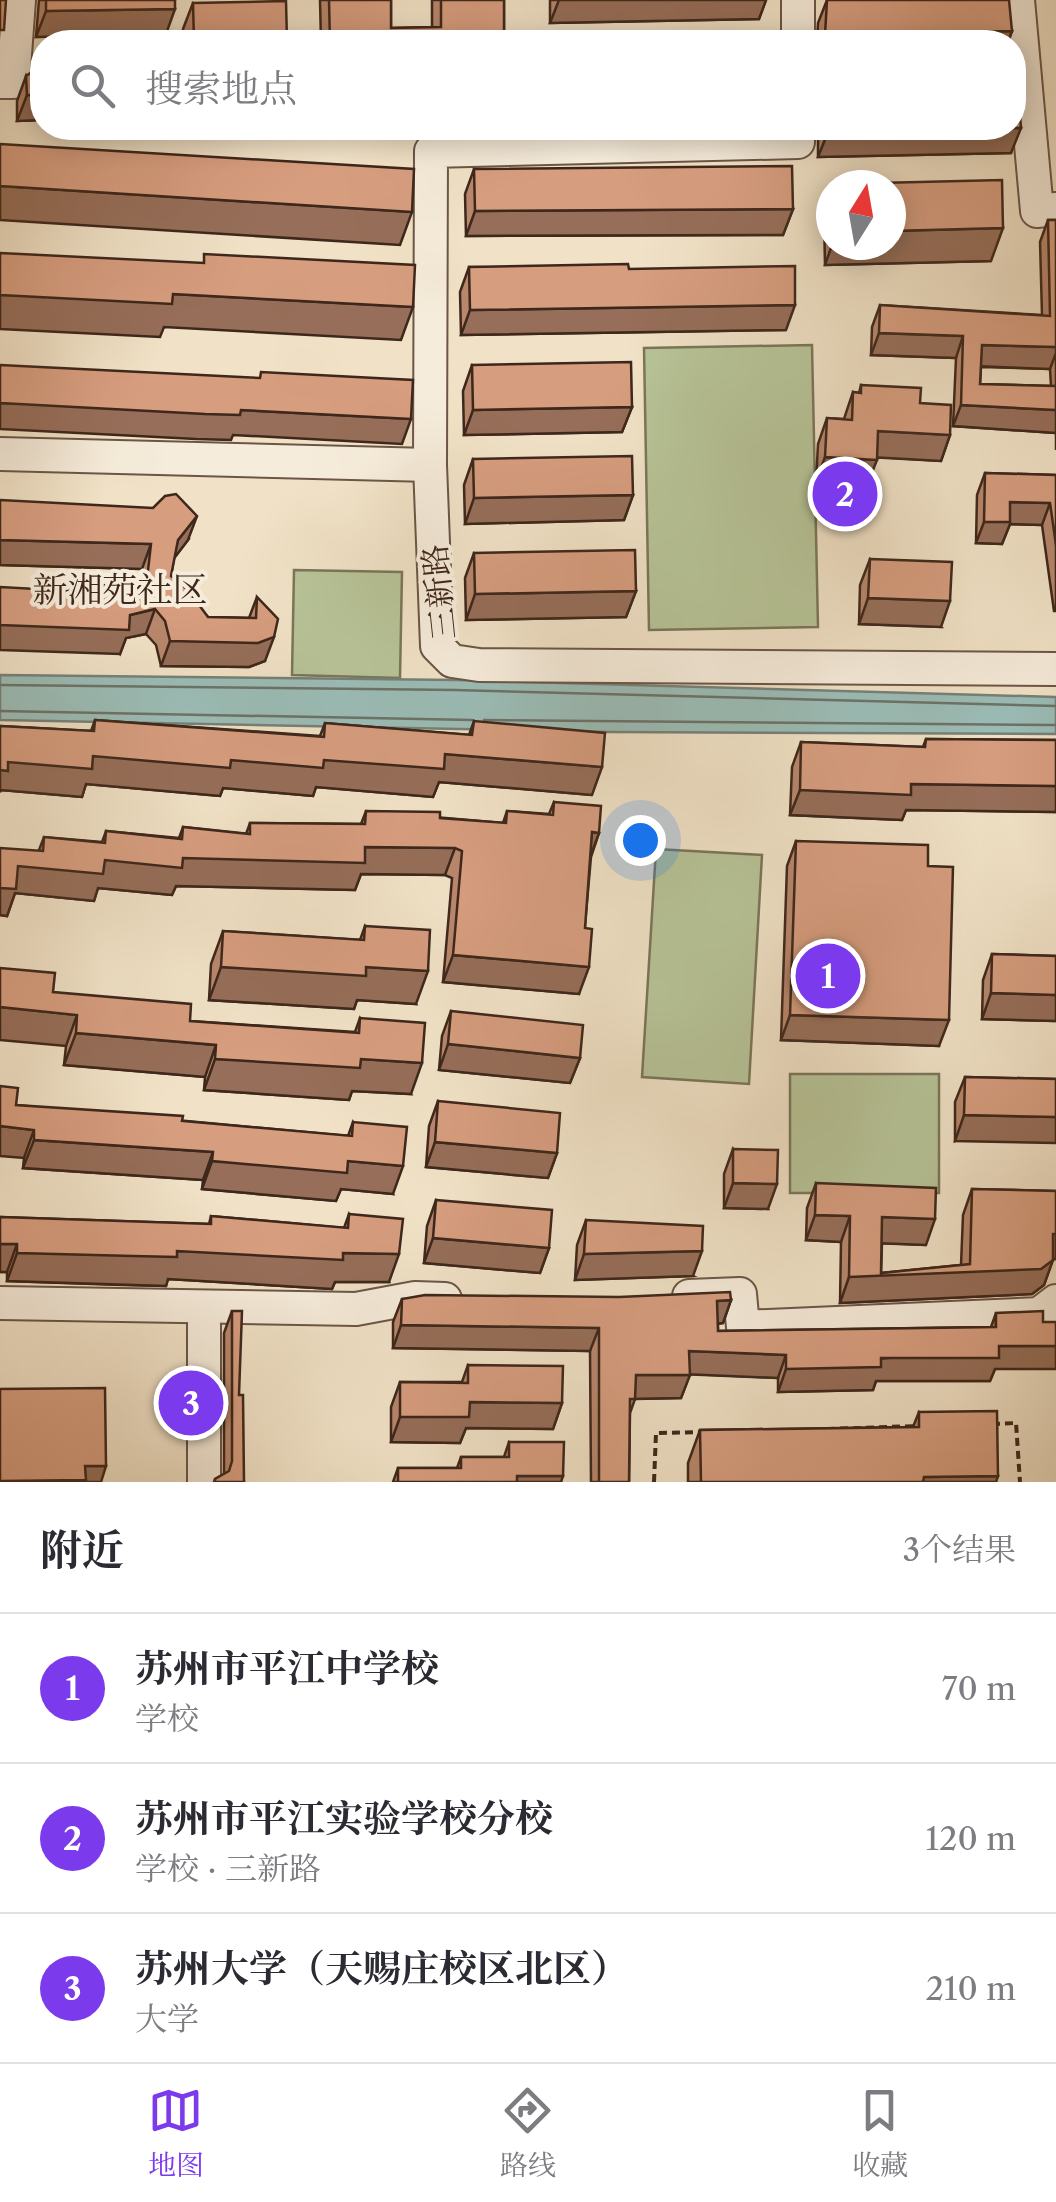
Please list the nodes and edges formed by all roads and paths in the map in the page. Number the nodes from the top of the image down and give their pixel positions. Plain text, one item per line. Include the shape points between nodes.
1 (18, 0) edge
2 (798, 0) edge
3 (1018, 0) edge
4 (798, 30) edge
5 (1021, 30) edge
6 (0, 82) edge
7 (1026, 89) edge
8 (798, 140) edge
9 (1056, 209) edge
10 (0, 454) edge
11 (430, 465) junction
12 (1056, 670) edge
13 (666, 1298) edge
14 (474, 1299) edge
15 (1056, 1301) edge
16 (0, 1304) edge
17 (204, 1324) dead end
18 (978, 1424) edge
19 (922, 1426) edge
20 (827, 1429) edge
21 (713, 1432) edge
22 (204, 1482) edge
23 (654, 1482) edge
24 (1020, 1482) edge

1 - 6 street via 13,82
2 - 4 street
3 - 5 street
7 - 9 street via 1037,211
8 - 11 street, 三新路 via 430,151
10 - 11 street
11 - 12 street, 三新路 via 438,646 452,662
13 - 15 street via 740,1294 743,1327 1039,1314
14 - 16 street via 415,1298 356,1309
17 - 22 street
18 - 24 path via 1016,1423
19 - 20 path
21 - 23 path via 656,1434

